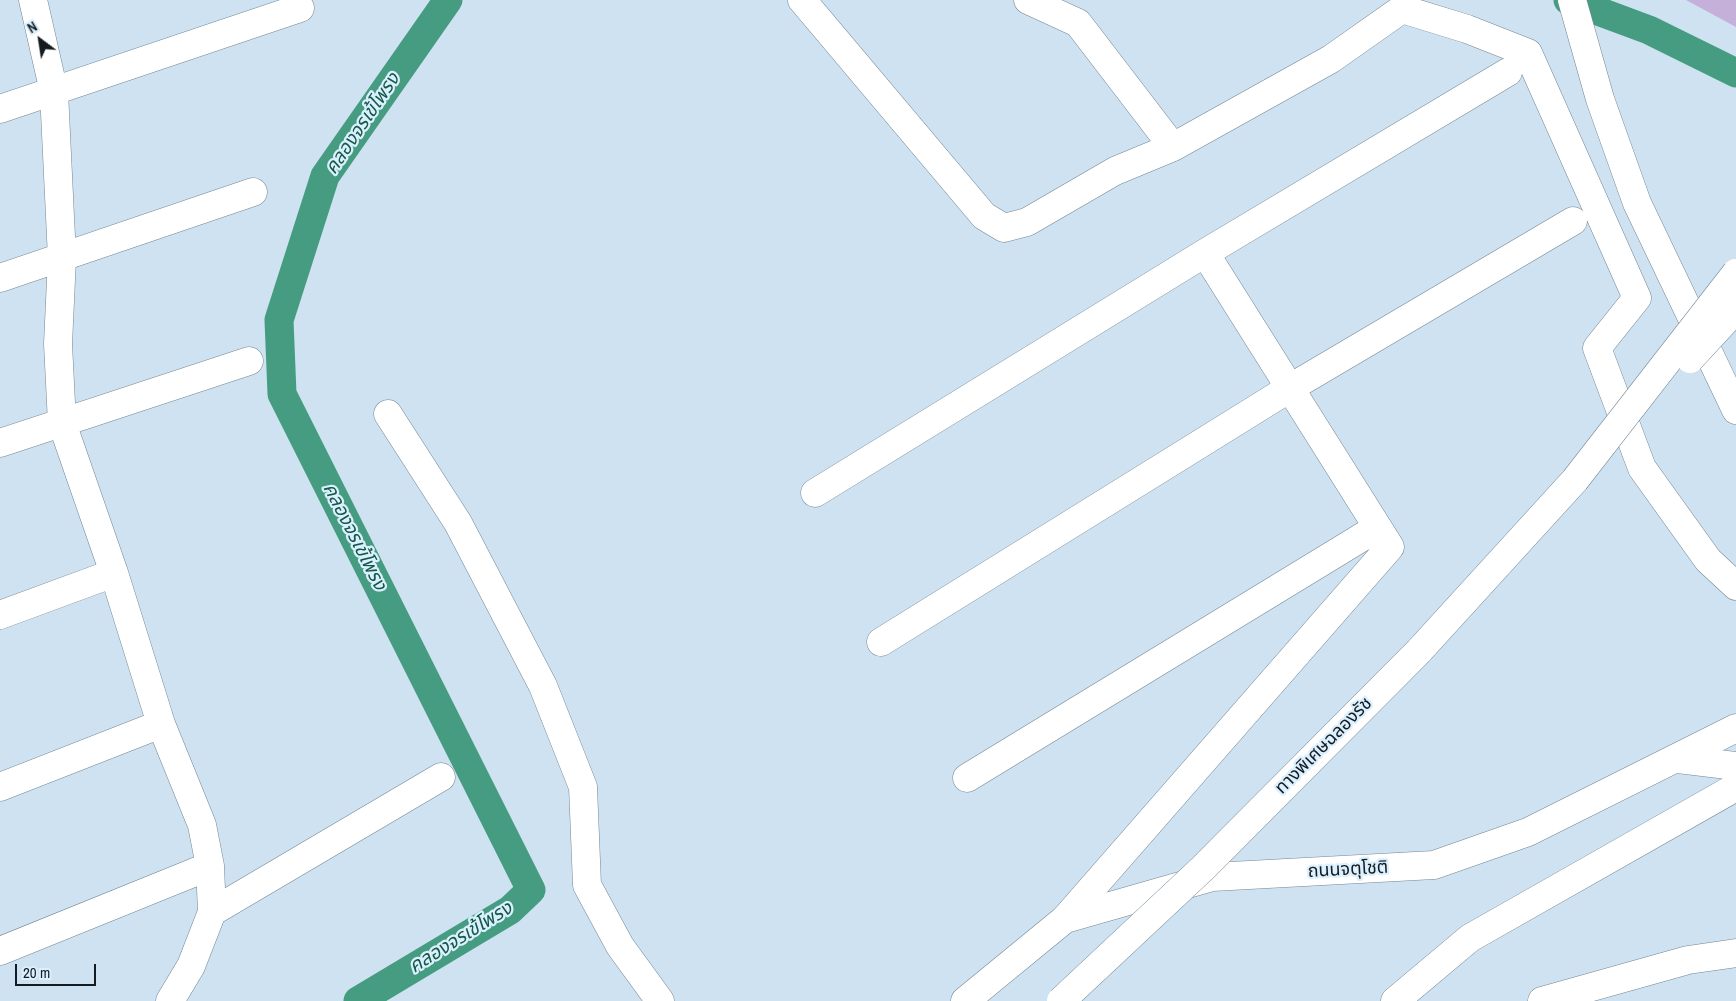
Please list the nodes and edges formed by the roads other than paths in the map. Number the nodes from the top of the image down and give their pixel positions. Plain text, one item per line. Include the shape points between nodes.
1 (33, 0) edge
2 (802, 0) edge
3 (1028, 0) edge
4 (1572, 0) edge
5 (300, 8) dead end
6 (1508, 72) dead end
7 (54, 92) junction
8 (0, 110) edge
9 (1173, 147) junction
10 (253, 192) dead end
11 (1572, 221) dead end
12 (1205, 253) junction
13 (62, 258) junction
14 (1736, 273) edge
15 (0, 278) edge
16 (1736, 309) edge
17 (249, 361) dead end
18 (1290, 388) junction
19 (1736, 410) edge
20 (388, 414) dead end
21 (62, 423) junction
22 (0, 443) edge
23 (1575, 480) junction
24 (815, 493) dead end
25 (1377, 528) junction
26 (114, 573) junction
27 (1736, 586) edge
28 (0, 616) edge
29 (881, 642) dead end
30 (161, 724) junction
31 (1736, 728) edge
32 (1678, 759) junction
33 (1736, 766) edge
34 (441, 776) dead end
35 (966, 778) dead end
36 (0, 786) edge
37 (1736, 787) edge
38 (210, 866) junction
39 (212, 912) junction
40 (1065, 919) junction
41 (0, 951) edge
42 (1736, 954) edge
43 (170, 1001) edge
44 (660, 1001) edge
45 (965, 1001) edge
46 (1061, 1001) edge
47 (1395, 1001) edge
48 (1542, 1001) edge

1 - 7 main road
2 - 9 main road via 984,216 1004,228 1027,222 1115,170
3 - 9 main road via 1078,23
4 - 19 main road, bridge via 1600,99 1637,203
5 - 7 main road
6 - 12 main road
7 - 8 main road
7 - 13 main road
9 - 27 main road via 1332,59 1402,9 1467,29 1528,53 1637,298 1597,348 1642,468 1708,560
10 - 13 main road
11 - 18 main road
12 - 18 main road
12 - 24 main road
13 - 15 main road
13 - 21 main road via 58,344
14 - 23 main road, bridge
16 - 23 main road, bridge
17 - 21 main road
18 - 25 main road
18 - 29 main road
20 - 44 main road via 458,523 542,686 583,787 587,885 620,946
21 - 22 main road
21 - 26 main road
23 - 46 main road, ทางพิเศษฉลองรัช, bridge via 1419,651 1203,868
25 - 35 main road
25 - 40 main road via 1390,547
26 - 28 main road
26 - 30 main road
30 - 36 main road
30 - 38 main road via 202,826
31 - 32 main road, ถนนจตุโชติ
32 - 33 main road
32 - 40 main road, ถนนจตุโชติ via 1528,832 1434,865 1212,877
34 - 39 main road
37 - 47 main road via 1470,938
38 - 39 main road
38 - 41 main road
39 - 43 main road via 190,966
40 - 45 main road, ถนนจตุโชติ
42 - 48 main road via 1688,960

